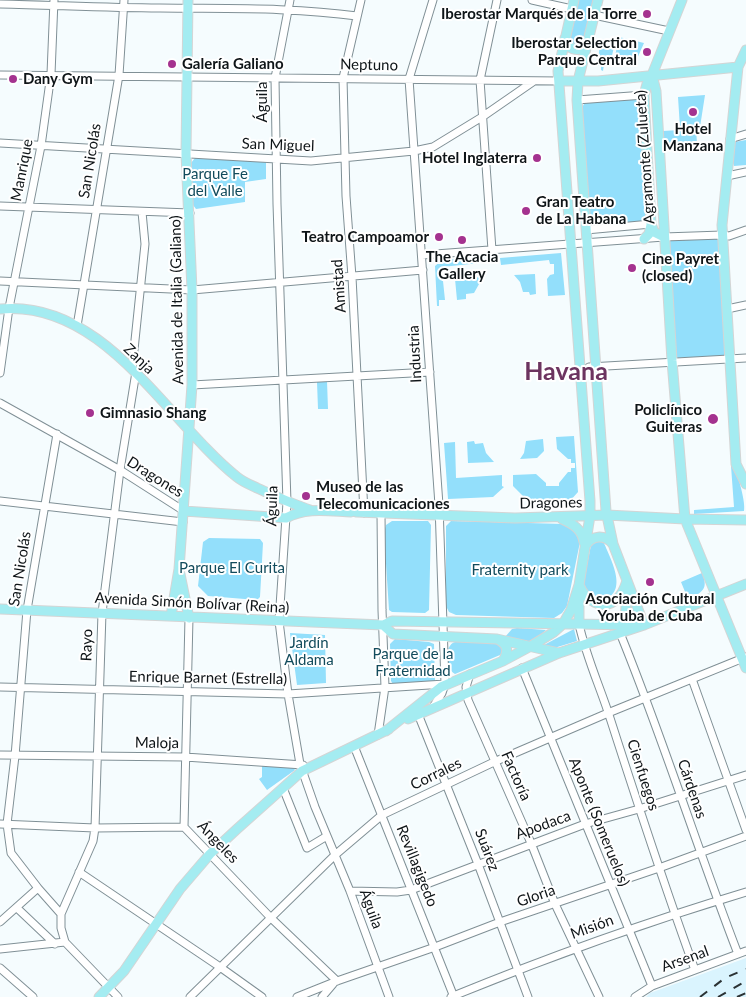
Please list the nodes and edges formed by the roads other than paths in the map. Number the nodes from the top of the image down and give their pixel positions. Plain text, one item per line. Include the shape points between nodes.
1 (290, 0) edge
2 (361, 0) edge
3 (433, 0) edge
4 (497, 0) edge
5 (532, 0) edge
6 (598, 0) edge
7 (682, 0) edge
8 (54, 3) edge
9 (0, 4) edge
10 (124, 4) edge
11 (188, 4) edge
12 (573, 5) edge
13 (288, 10) junction
14 (594, 14) junction
15 (357, 16) junction
16 (669, 31) junction
17 (566, 35) junction
18 (587, 44) junction
19 (746, 50) edge
20 (742, 66) edge
21 (0, 74) edge
22 (51, 74) junction
23 (119, 75) junction
24 (652, 75) junction
25 (187, 76) junction
26 (275, 78) junction
27 (343, 78) junction
28 (409, 79) junction
29 (480, 80) junction
30 (535, 81) junction
31 (559, 81) junction
32 (578, 81) junction
33 (644, 95) junction
34 (576, 100) junction
35 (482, 117) junction
36 (746, 134) edge
37 (730, 139) junction
38 (0, 144) edge
39 (41, 146) junction
40 (105, 150) junction
41 (414, 151) junction
42 (186, 154) junction
43 (345, 157) junction
44 (276, 159) junction
45 (746, 172) edge
46 (582, 173) junction
47 (566, 174) junction
48 (727, 176) junction
49 (0, 206) edge
50 (29, 207) junction
51 (96, 210) junction
52 (142, 212) junction
53 (190, 213) junction
54 (651, 224) junction
55 (586, 230) junction
56 (746, 230) edge
57 (722, 235) junction
58 (664, 237) junction
59 (644, 239) junction
60 (591, 244) junction
61 (571, 245) junction
62 (492, 250) junction
63 (422, 255) junction
64 (423, 270) junction
65 (352, 276) junction
66 (0, 281) edge
67 (14, 281) junction
68 (281, 283) junction
69 (83, 285) junction
70 (141, 288) junction
71 (192, 290) junction
72 (746, 306) edge
73 (5, 308) edge
74 (727, 309) junction
75 (77, 326) junction
76 (729, 358) junction
77 (746, 358) edge
78 (672, 361) junction
79 (590, 364) junction
80 (134, 371) junction
81 (430, 372) junction
82 (0, 373) edge
83 (358, 376) junction
84 (283, 380) junction
85 (192, 385) junction
86 (597, 387) junction
87 (582, 388) junction
88 (0, 403) edge
89 (189, 432) junction
90 (57, 434) junction
91 (120, 470) junction
92 (746, 484) edge
93 (590, 500) junction
94 (0, 501) edge
95 (287, 502) junction
96 (44, 506) junction
97 (310, 510) junction
98 (184, 511) junction
99 (357, 512) junction
100 (115, 514) junction
101 (381, 514) junction
102 (606, 515) junction
103 (439, 516) junction
104 (590, 516) junction
105 (286, 518) junction
106 (559, 518) junction
107 (685, 519) junction
108 (746, 520) edge
109 (183, 522) junction
110 (613, 544) junction
111 (584, 546) junction
112 (179, 569) junction
113 (627, 581) junction
114 (712, 584) junction
115 (746, 584) edge
116 (579, 585) junction
117 (717, 595) junction
118 (704, 600) junction
119 (0, 609) edge
120 (28, 610) junction
121 (102, 613) junction
122 (171, 616) junction
123 (189, 618) junction
124 (279, 622) junction
125 (443, 622) junction
126 (563, 624) junction
127 (578, 624) junction
128 (625, 624) junction
129 (644, 625) junction
130 (382, 626) junction
131 (620, 633) junction
132 (444, 636) junction
133 (497, 638) junction
134 (584, 644) junction
135 (531, 646) junction
136 (560, 653) junction
137 (744, 658) edge
138 (503, 661) junction
139 (522, 668) junction
140 (746, 668) edge
141 (470, 674) junction
142 (692, 679) junction
143 (445, 684) junction
144 (0, 687) edge
145 (386, 687) junction
146 (21, 688) junction
147 (99, 690) junction
148 (187, 692) junction
149 (466, 693) junction
150 (288, 694) junction
151 (646, 698) junction
152 (433, 707) junction
153 (608, 713) junction
154 (418, 714) junction
155 (382, 733) junction
156 (550, 738) junction
157 (354, 746) junction
158 (0, 755) edge
159 (15, 756) junction
160 (97, 756) junction
161 (185, 757) junction
162 (494, 762) junction
163 (301, 768) junction
164 (746, 775) edge
165 (728, 780) junction
166 (446, 784) junction
167 (283, 788) junction
168 (681, 796) junction
169 (639, 809) junction
170 (382, 815) junction
171 (3, 824) edge
172 (585, 824) junction
173 (184, 826) junction
174 (95, 828) junction
175 (746, 830) edge
176 (327, 836) junction
177 (746, 836) edge
178 (531, 843) junction
179 (210, 854) junction
180 (700, 854) junction
181 (335, 855) junction
182 (478, 864) junction
183 (659, 868) junction
184 (78, 872) junction
185 (609, 884) junction
186 (38, 888) junction
187 (411, 890) junction
188 (350, 891) junction
189 (746, 892) edge
190 (718, 901) junction
191 (555, 904) junction
192 (17, 908) junction
193 (61, 914) junction
194 (674, 914) junction
195 (271, 918) junction
196 (0, 922) edge
197 (500, 922) junction
198 (156, 925) junction
199 (629, 929) junction
200 (65, 942) junction
201 (55, 944) junction
202 (435, 947) junction
203 (576, 947) junction
204 (0, 949) edge
205 (746, 952) edge
206 (738, 954) junction
207 (220, 967) junction
208 (378, 967) junction
209 (0, 968) edge
210 (518, 970) junction
211 (695, 970) junction
212 (336, 982) junction
213 (652, 986) junction
214 (109, 988) junction
215 (315, 994) edge
216 (33, 997) edge
217 (99, 997) edge
218 (118, 997) edge
219 (190, 997) edge
220 (262, 997) edge
221 (297, 997) edge
222 (322, 997) edge
223 (389, 997) edge
224 (453, 997) edge
225 (528, 997) edge
226 (599, 997) edge
227 (635, 997) edge

1 - 13 street, Águila
2 - 15 street, Amistad
3 - 28 street, Industria
4 - 29 street
5 - 12 street
6 - 14 main road
7 - 16 main road, Agramonte (Zulueta)
8 - 9 street
8 - 10 street
8 - 22 street, Manrique
10 - 11 street
10 - 23 street, San Nicolás
11 - 13 street
11 - 25 main road, Avenida de Italia (Galiano)
12 - 17 main road
13 - 15 street
13 - 26 street, Águila
14 - 16 street
14 - 18 main road
15 - 27 street, Amistad
16 - 24 main road, Agramonte (Zulueta)
17 - 18 main road via 566,43 571,48 582,49
17 - 31 main road
18 - 32 main road
19 - 20 main road
20 - 24 main road, Neptuno
20 - 37 main road
21 - 22 street, Neptuno
22 - 23 street, Neptuno
22 - 39 street, Manrique
23 - 25 street, Neptuno
23 - 40 street, San Nicolás
24 - 32 main road, Neptuno
24 - 33 main road, Agramonte (Zulueta)
24 - 58 main road, Agramonte (Zulueta) via 656,91
25 - 26 street, Neptuno
25 - 42 main road, Avenida de Italia (Galiano)
26 - 27 street, Neptuno
26 - 44 street, Águila
27 - 28 street, Neptuno
27 - 43 street, Amistad
28 - 29 street, Neptuno
28 - 41 street, Industria
29 - 30 street, Neptuno
29 - 35 street
30 - 31 street, Neptuno
30 - 35 street, San Miguel
31 - 32 main road, Neptuno
31 - 47 main road
32 - 34 main road
33 - 34 street
33 - 54 main road, Agramonte (Zulueta)
34 - 46 main road
35 - 41 street, San Miguel via 433,147
35 - 62 street
36 - 37 street
37 - 48 main road
38 - 39 street, San Miguel
39 - 40 street, San Miguel
39 - 50 street, Manrique
40 - 42 street, San Miguel
40 - 51 street, San Nicolás
41 - 43 street, San Miguel
41 - 63 street, Industria
42 - 44 street, San Miguel
42 - 53 main road, Avenida de Italia (Galiano)
43 - 44 street, San Miguel via 311,161
43 - 65 street, Amistad
44 - 68 street, Águila
45 - 48 street
46 - 47 main road
46 - 55 main road
47 - 61 main road
48 - 57 main road
49 - 50 street
50 - 51 street
50 - 67 street, Manrique
51 - 52 street
51 - 69 street, San Nicolás
52 - 53 street
52 - 70 street, Rayo via 145,244
53 - 71 main road, Avenida de Italia (Galiano)
54 - 55 street
54 - 58 main road, Agramonte (Zulueta) via 654,232
54 - 59 main road
55 - 60 main road
56 - 57 street
57 - 58 street
57 - 74 main road
58 - 59 street
58 - 78 main road, Agramonte (Zulueta)
59 - 60 street
60 - 61 street
60 - 79 main road
61 - 62 street
61 - 79 main road
62 - 63 street
63 - 64 street, Industria
64 - 65 street
64 - 81 street, Industria
65 - 68 street
65 - 83 street, Amistad
66 - 67 street
67 - 69 street
67 - 73 street, Manrique
68 - 71 street
68 - 84 street, Águila
69 - 70 street
69 - 75 street, San Nicolás
70 - 71 street
70 - 80 street, Rayo
71 - 85 main road, Avenida de Italia (Galiano)
72 - 74 street
73 - 75 main road, Zanja via 41,311
73 - 82 street, Manrique
74 - 76 main road
75 - 80 main road, Zanja
76 - 77 street
76 - 78 street
76 - 92 main road via 736,464
78 - 79 street
78 - 107 main road, Agramonte (Zulueta)
79 - 86 main road
79 - 87 main road
80 - 89 main road, Zanja
80 - 91 street, Rayo
81 - 83 street
81 - 103 street, Industria
83 - 84 street
83 - 99 street, Amistad
84 - 85 street
84 - 95 street, Águila
85 - 89 main road, Avenida de Italia (Galiano)
86 - 87 main road via 591,381
86 - 102 main road
87 - 93 main road
88 - 90 street, Dragones
89 - 95 main road, Zanja via 239,479
89 - 98 main road, Avenida de Italia (Galiano)
90 - 91 street, Dragones
90 - 96 street, San Nicolás
91 - 98 street, Dragones
91 - 100 street, Rayo
93 - 104 main road
93 - 106 main road via 583,512
94 - 96 street
95 - 97 main road, Dragones
95 - 105 street, Águila
96 - 100 street
96 - 120 street, San Nicolás
97 - 99 main road, Dragones
97 - 105 main road, Dragones via 296,512
98 - 105 main road, Dragones
98 - 109 main road, Avenida de Italia (Galiano)
99 - 101 main road, Dragones
100 - 109 street
100 - 121 street, Rayo
101 - 103 main road, Dragones
101 - 130 street
102 - 104 main road, Dragones
102 - 107 main road, Dragones
102 - 110 main road
103 - 106 main road, Dragones
103 - 125 street, Industria
104 - 106 main road, Dragones
104 - 111 main road
105 - 124 street, Águila
106 - 111 main road via 577,528
107 - 108 main road, Dragones
107 - 114 main road, Agramonte (Zulueta)
109 - 112 main road, Avenida de Italia (Galiano)
110 - 111 main road via 606,538 596,537
110 - 113 main road
111 - 116 main road
112 - 122 main road, Avenida de Italia (Galiano)
112 - 123 main road, Avenida de Italia (Galiano)
113 - 116 main road via 618,599 607,604 587,599
113 - 128 main road
113 - 129 main road
114 - 117 main road, Agramonte (Zulueta)
114 - 118 main road
115 - 117 main road
116 - 126 main road
116 - 127 main road, Cienfuegos
117 - 118 main road
117 - 137 main road, Agramonte (Zulueta)
118 - 129 main road
119 - 120 main road, Avenida Simón Bolívar (Reina)
120 - 121 main road, Avenida Simón Bolívar (Reina)
120 - 146 street, San Nicolás
121 - 122 main road, Avenida Simón Bolívar (Reina)
121 - 147 street, Rayo
122 - 123 main road, Avenida Simón Bolívar (Reina)
123 - 124 main road, Avenida Simón Bolívar (Reina)
123 - 148 street, Ángeles
124 - 130 main road, Avenida Simón Bolívar (Reina)
124 - 150 street, Águila
125 - 126 main road, Avenida Simón Bolívar (Reina)
125 - 130 main road, Avenida Simón Bolívar (Reina) via 392,621
125 - 132 street, Industria
126 - 127 main road, Avenida Simón Bolívar (Reina)
126 - 135 main road
127 - 128 main road, Avenida Simón Bolívar (Reina)
127 - 134 street, Cienfuegos
128 - 129 main road, Avenida Simón Bolívar (Reina)
128 - 131 main road
129 - 131 main road
130 - 132 main road, Avenida Simón Bolívar (Reina) via 393,634
130 - 145 street
131 - 134 main road
131 - 151 street, Cárdenas
132 - 133 main road, Avenida Simón Bolívar (Reina)
132 - 143 street, Industria
133 - 135 main road, Avenida Simón Bolívar (Reina)
133 - 138 main road via 507,648
134 - 136 main road
134 - 153 street, Cienfuegos
135 - 136 main road, Avenida Simón Bolívar (Reina)
135 - 138 main road
136 - 139 main road
137 - 140 main road, Agramonte (Zulueta)
137 - 142 street, Corrales
138 - 141 main road
139 - 149 main road
139 - 156 street, Aponte (Someruelos)
141 - 143 main road
141 - 149 street
142 - 151 street, Corrales
142 - 165 street
143 - 145 street, Enrique Barnet (Estrella)
143 - 152 street, Industria
143 - 155 main road
144 - 146 street, Enrique Barnet (Estrella)
145 - 150 street, Enrique Barnet (Estrella)
145 - 155 street
146 - 147 street, Enrique Barnet (Estrella)
146 - 159 street, San Nicolás
147 - 148 street, Enrique Barnet (Estrella)
147 - 160 street, Rayo
148 - 150 street, Enrique Barnet (Estrella)
148 - 161 street, Ángeles
149 - 152 main road
149 - 162 street, Factoría
150 - 163 street, Águila
151 - 153 street, Corrales
151 - 168 street, Cárdenas
152 - 154 main road
153 - 156 street, Corrales
153 - 169 street, Cienfuegos
154 - 155 main road
154 - 166 street, Suárez
155 - 157 main road
156 - 162 street, Corrales
156 - 172 street, Aponte (Someruelos)
157 - 163 main road
157 - 170 street, Revillagigedo
158 - 159 street, Maloja
159 - 160 street, Maloja
159 - 171 street, San Nicolás
160 - 161 street, Maloja
160 - 174 street, Rayo
161 - 163 street, Maloja
161 - 173 street, Ángeles
162 - 166 street, Corrales
162 - 178 street, Factoría
163 - 167 main road
163 - 176 street, Águila
164 - 165 street, Apodaca
165 - 168 street, Apodaca
165 - 175 street
166 - 170 street, Corrales
166 - 182 street, Suárez
167 - 176 street via 307,848
167 - 179 main road
168 - 169 street, Apodaca
168 - 180 street, Cárdenas
169 - 172 street, Apodaca
169 - 183 street, Cienfuegos
170 - 181 street, Corrales
170 - 187 street, Revillagigedo
171 - 174 street
171 - 186 street, San Nicolás via 11,853
172 - 178 street, Apodaca
172 - 185 street, Aponte (Someruelos)
173 - 174 street
173 - 179 street, Ángeles
174 - 184 street, Rayo
176 - 181 street, Águila
177 - 180 street, Gloria
178 - 182 street, Apodaca
178 - 191 street, Factoría
179 - 195 street, Ángeles
179 - 198 main road via 180,889
180 - 183 street, Gloria
180 - 190 street, Cárdenas
181 - 188 street, Águila
181 - 195 street, Corrales
182 - 187 street, Apodaca
182 - 197 street, Suárez
183 - 185 street, Gloria
183 - 194 street, Cienfuegos
184 - 193 street, Rayo
184 - 198 street
185 - 191 street, Gloria
185 - 199 street, Aponte (Someruelos)
186 - 192 street
186 - 193 street, San Nicolás
187 - 188 street, Apodaca
187 - 202 street, Revillagigedo
188 - 208 street, Águila
189 - 190 street, Misión
190 - 194 street, Misión
190 - 206 street, Cárdenas
191 - 197 street, Gloria
191 - 203 street, Factoría
192 - 196 street
192 - 201 street
193 - 200 street
194 - 199 street, Misión
194 - 211 street, Cienfuegos
195 - 207 street, Corrales
195 - 212 street, Ángeles
197 - 202 street, Gloria
197 - 210 street, Suárez
198 - 207 street
198 - 214 main road
199 - 203 street, Misión
199 - 213 street, Aponte (Someruelos)
200 - 201 street
200 - 214 street
201 - 204 street
202 - 208 street, Gloria
202 - 224 street, Revillagigedo
203 - 210 street, Misión
203 - 226 street, Factoría
205 - 206 street, Arsenal
206 - 211 street, Arsenal
207 - 219 street, Corrales
207 - 220 street
208 - 212 street, Gloria
208 - 223 street, Águila
209 - 216 street
210 - 224 street, Misión
210 - 225 street, Suárez
211 - 213 street, Arsenal
212 - 215 street, Gloria
212 - 222 street
213 - 227 street, Arsenal
214 - 217 main road
214 - 218 street
215 - 221 street, Gloria

